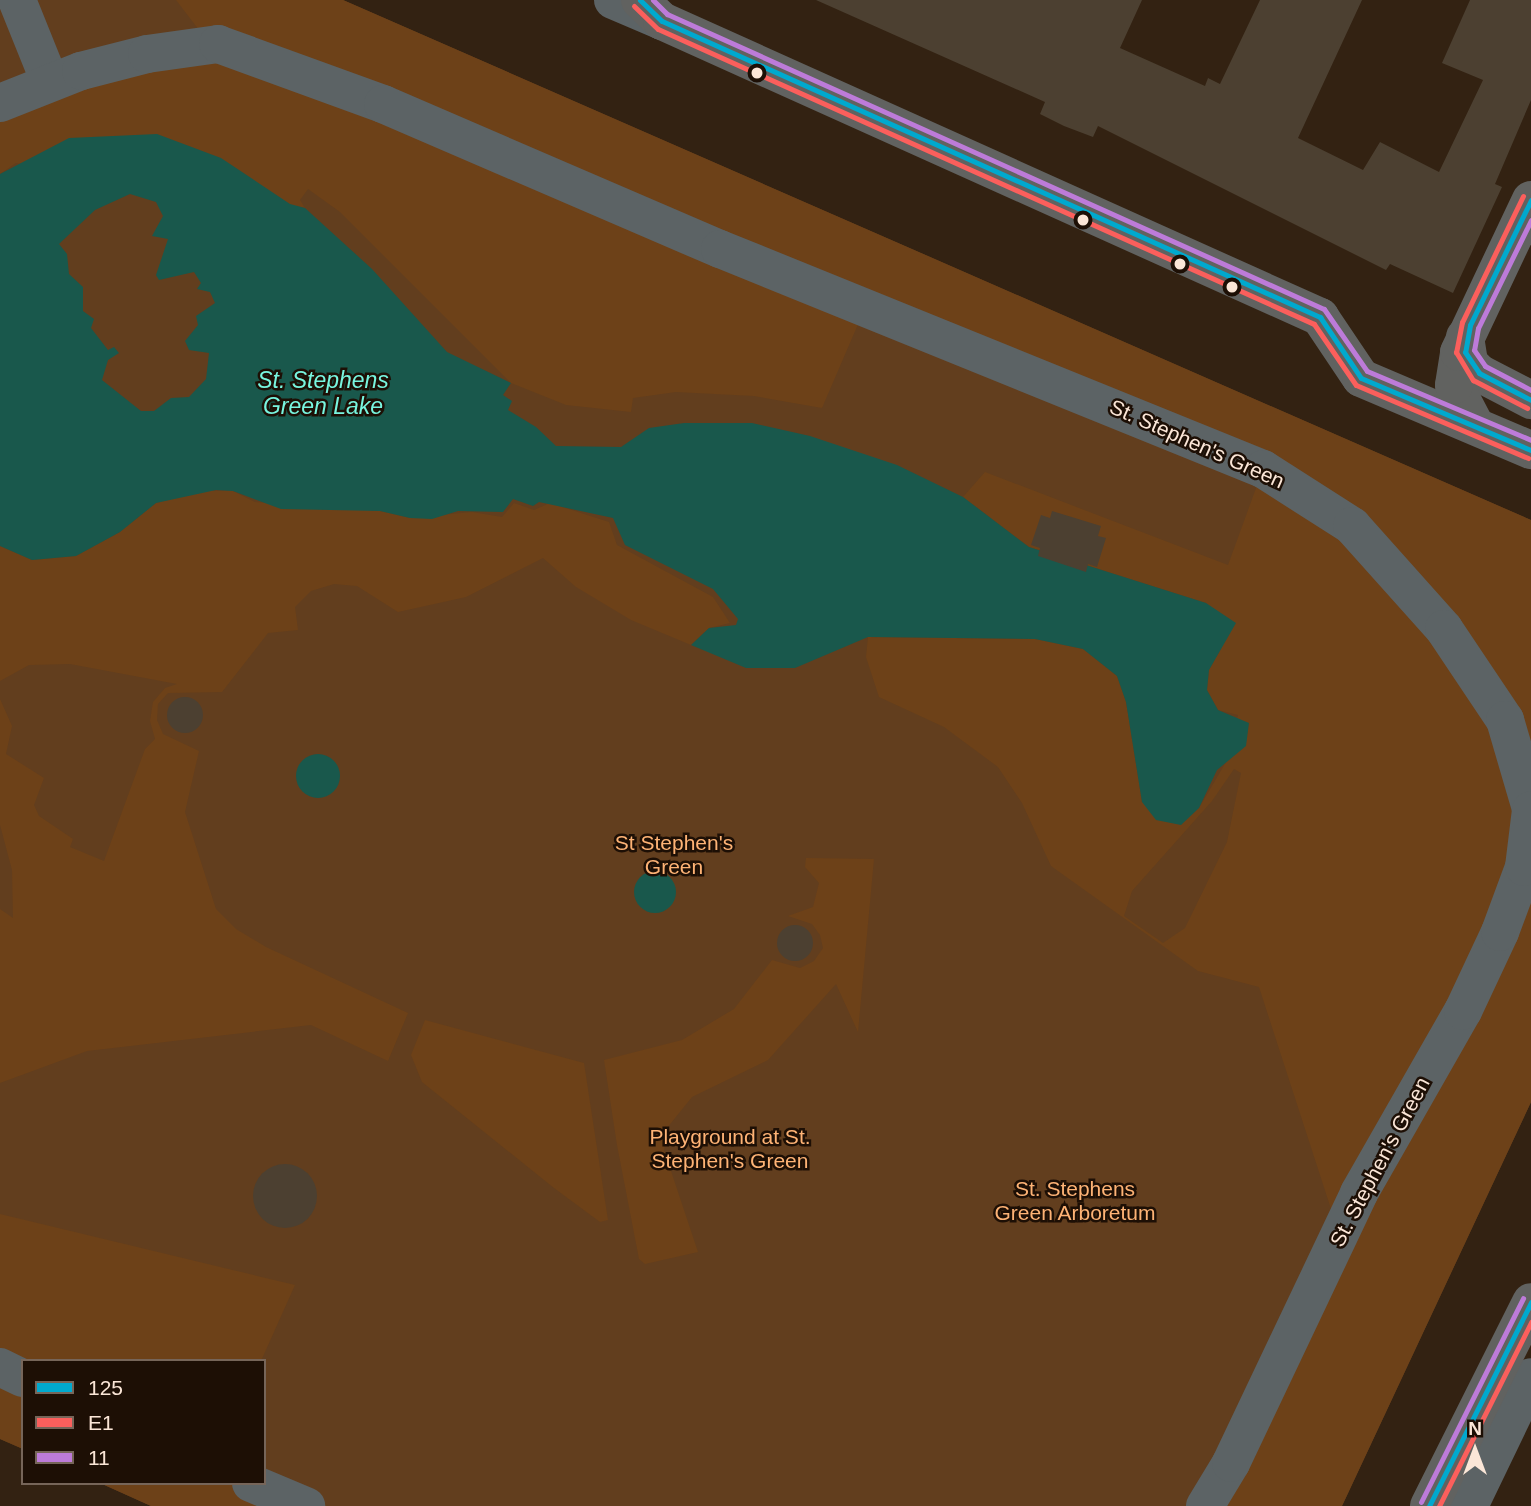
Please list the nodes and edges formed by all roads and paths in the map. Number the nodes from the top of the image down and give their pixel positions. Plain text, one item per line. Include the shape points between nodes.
1 (17, 0) edge
2 (613, 0) edge
3 (651, 10) edge
4 (50, 82) junction
5 (0, 103) edge
6 (1531, 200) edge
7 (1465, 337) junction
8 (1531, 400) edge
9 (1475, 425) junction
10 (1531, 450) edge
11 (1521, 731) edge
12 (1531, 809) edge
13 (1531, 1302) edge
14 (0, 1367) edge
15 (21, 1377) edge
16 (1531, 1377) edge
17 (256, 1485) edge
18 (306, 1506) edge
19 (1205, 1506) edge
20 (1429, 1506) edge
21 (1469, 1506) edge

1 - 4 street
2 - 3 street
3 - 9 main road via 1320,317 1361,379
4 - 5 street, St. Stephen's Green
4 - 11 street, St. Stephen's Green via 147,54 218,44 383,104 683,234 1263,469 1352,526 1444,629 1493,700
6 - 7 main road
7 - 8 main road via 1465,352 1474,369 1492,383
7 - 9 main road via 1454,385
9 - 10 main road
11 - 12 street, St. Stephen's Green
12 - 19 street, St. Stephen's Green via 1524,867 1500,932 1463,1011 1359,1193 1231,1463
13 - 20 main road
14 - 15 street
16 - 21 street
17 - 18 street

